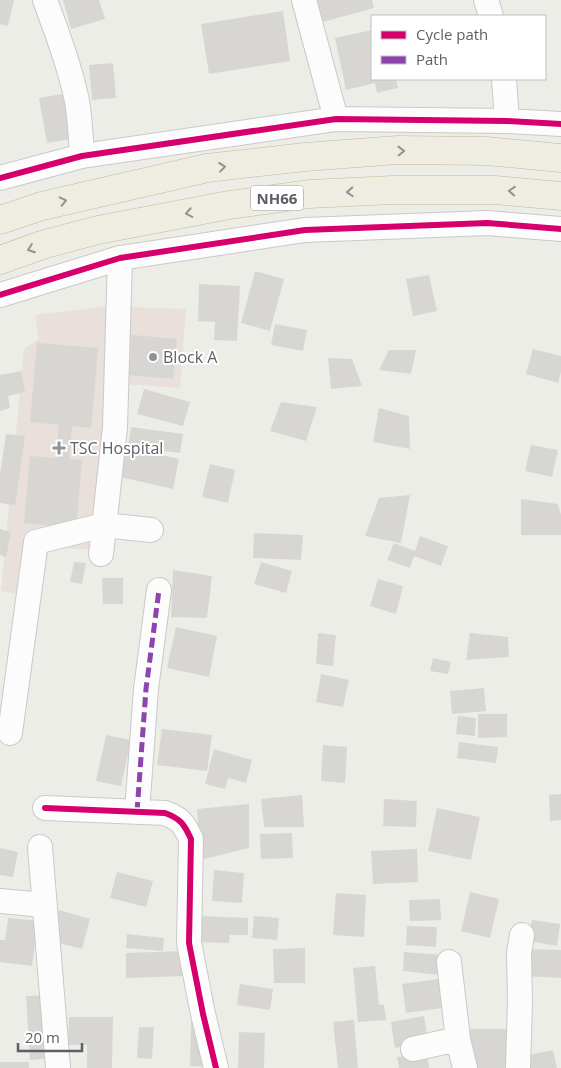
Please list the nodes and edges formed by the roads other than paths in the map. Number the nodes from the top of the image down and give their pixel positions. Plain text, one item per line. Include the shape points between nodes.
1 (45, 0) edge
2 (304, 0) edge
3 (486, 0) edge
4 (491, 15) edge
5 (504, 80) edge
6 (336, 119) junction
7 (506, 121) junction
8 (561, 124) edge
9 (82, 156) junction
10 (561, 158) edge
11 (0, 178) edge
12 (561, 196) edge
13 (0, 220) edge
14 (561, 229) edge
15 (120, 258) junction
16 (0, 260) edge
17 (0, 295) edge
18 (104, 525) junction
19 (150, 530) dead end
20 (101, 554) dead end
21 (159, 590) dead end
22 (10, 733) dead end
23 (45, 808) dead end
24 (138, 812) junction
25 (40, 847) dead end
26 (0, 901) edge
27 (44, 905) junction
28 (522, 935) dead end
29 (449, 962) dead end
30 (458, 1039) junction
31 (413, 1049) dead end
32 (58, 1068) edge
33 (216, 1068) edge
34 (465, 1068) edge
35 (518, 1068) edge

1 - 9 street via 76,100
2 - 6 street
3 - 4 street
5 - 7 street
6 - 7 street
6 - 9 street
7 - 8 street
9 - 11 street
13 -> 10 highway, NH66 via 42,206 208,168 304,157 398,150 476,150
12 -> 16 highway, NH66 via 495,190 309,194 229,205 98,230
14 - 15 street via 487,223 305,230
15 - 17 street
15 - 18 street via 115,427
18 - 19 street
18 - 20 street
18 - 22 street via 36,542
21 - 24 street via 146,689
23 - 24 street
24 - 33 street via 165,813 176,817 184,824 191,839 190,943
25 - 27 street
26 - 27 street
27 - 32 street
28 - 35 street
29 - 30 street
30 - 31 street
30 - 34 street

